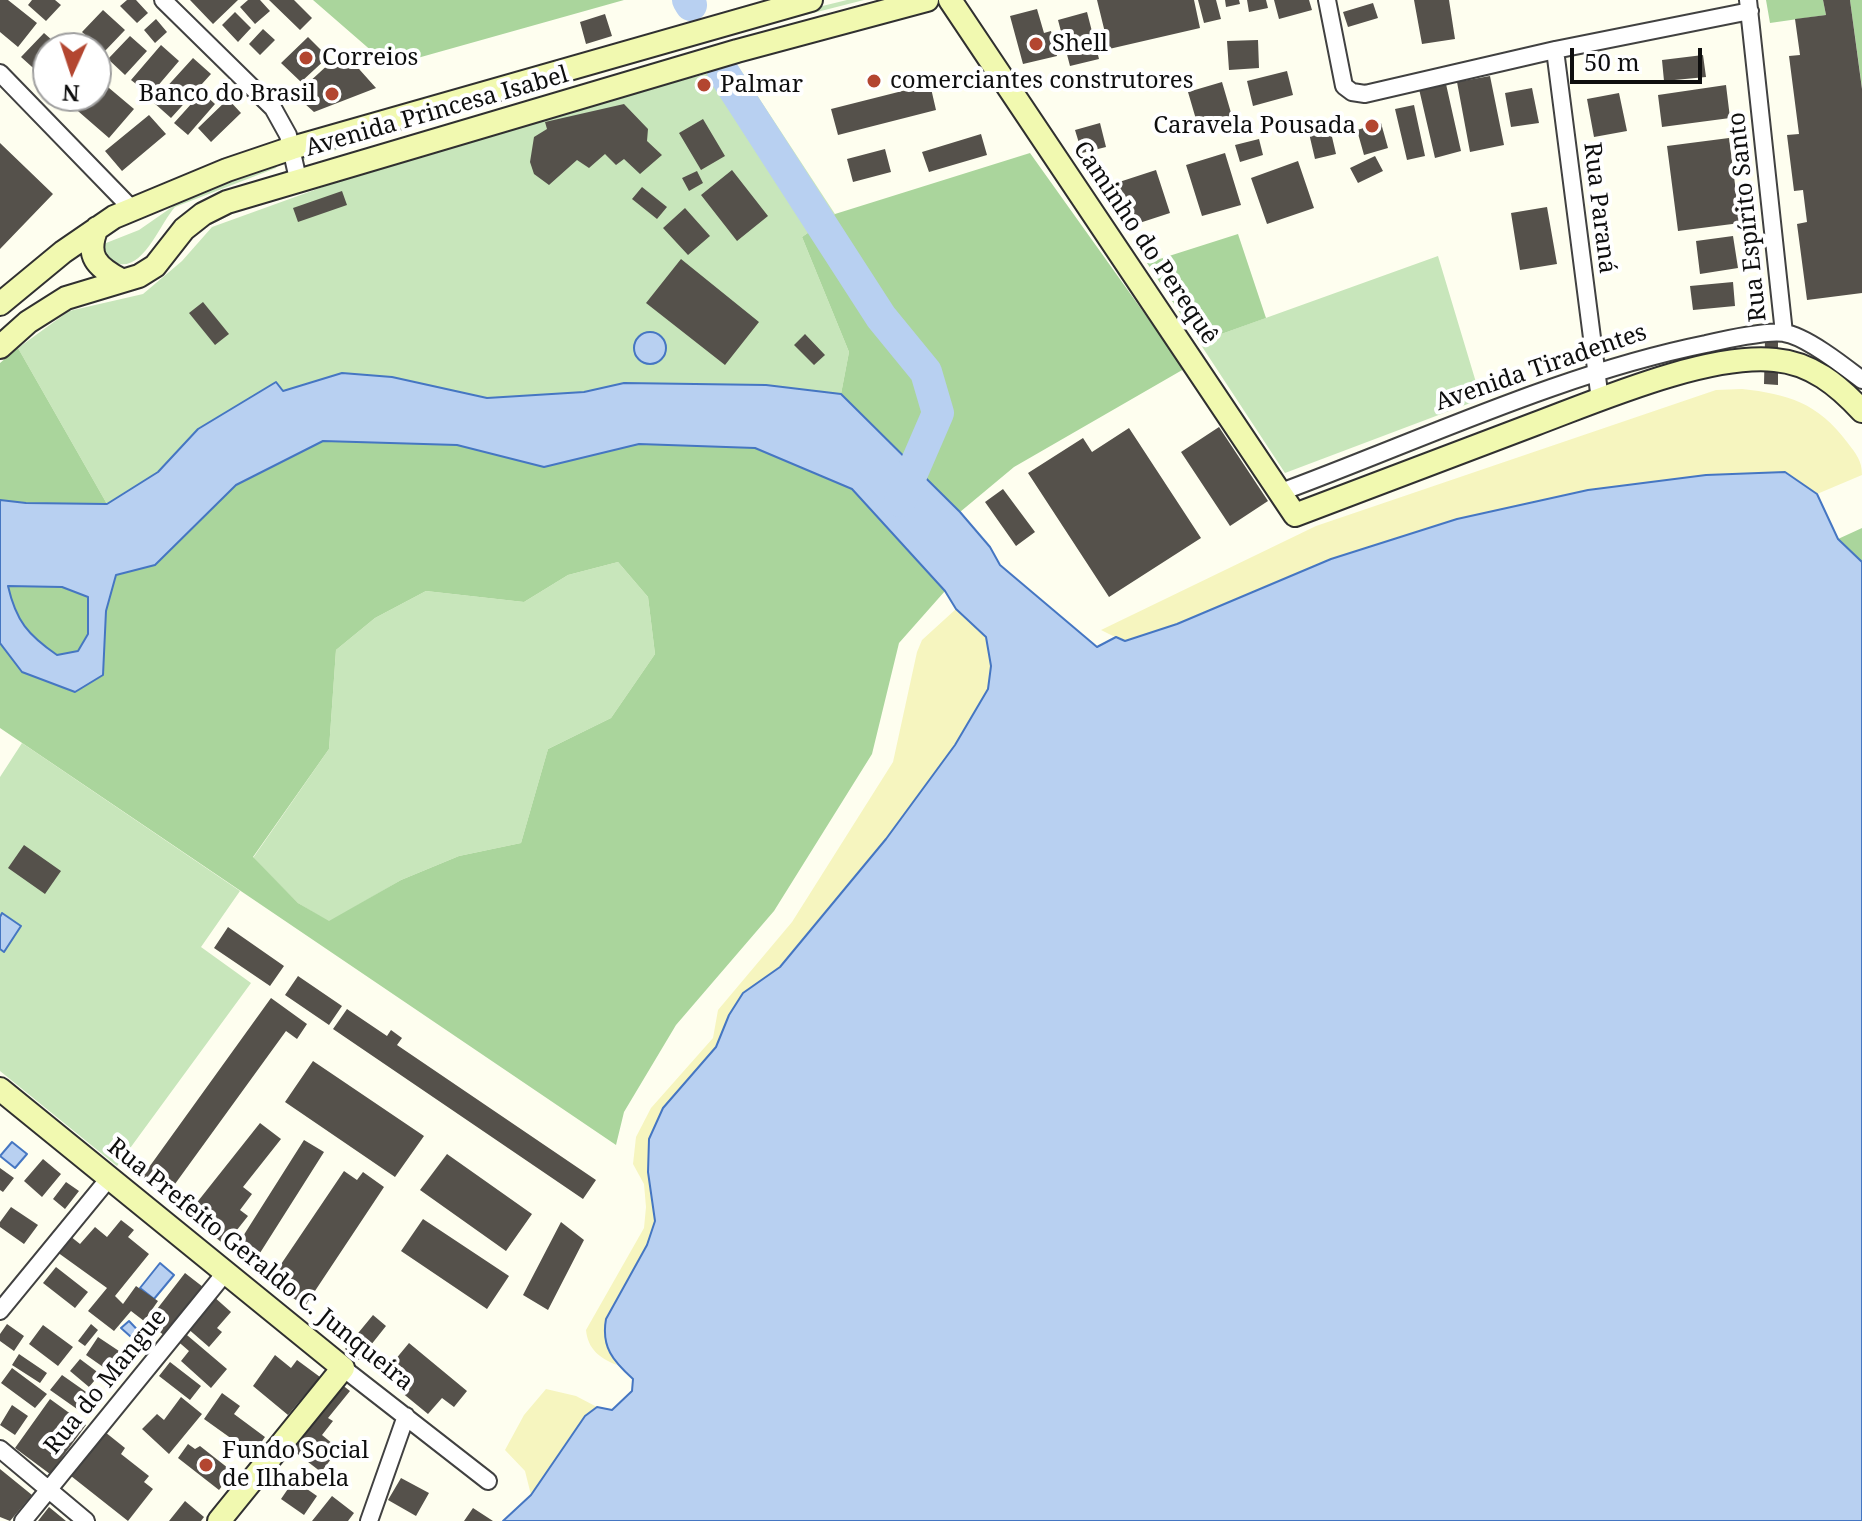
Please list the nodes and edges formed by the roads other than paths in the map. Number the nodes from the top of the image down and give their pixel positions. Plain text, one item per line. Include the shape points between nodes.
1 (163, 0) edge
2 (811, 0) edge
3 (927, 0) edge
4 (950, 0) edge
5 (1327, 0) edge
6 (1749, 6) edge
7 (1555, 50) junction
8 (0, 73) edge
9 (292, 148) junction
10 (298, 179) junction
11 (132, 209) junction
12 (97, 228) junction
13 (121, 280) junction
14 (0, 304) edge
15 (1784, 333) junction
16 (0, 347) edge
17 (1596, 372) junction
18 (1862, 380) edge
19 (1600, 400) junction
20 (1862, 411) edge
21 (1281, 492) junction
22 (1295, 515) joint
23 (0, 1089) edge
24 (110, 1177) junction
25 (225, 1273) junction
26 (0, 1311) edge
27 (343, 1368) junction
28 (406, 1416) junction
29 (0, 1449) edge
30 (488, 1481) dead end
31 (49, 1491) junction
32 (23, 1521) edge
33 (86, 1521) edge
34 (219, 1521) edge
35 (369, 1521) edge

1 - 9 street via 273,108
2 - 9 main road, Avenida Princesa Isabel
3 - 10 main road, Avenida Princesa Isabel
4 - 21 main road, Caminho do Perequê
5 - 7 street via 1341,76 1352,92 1365,94
6 - 7 street
6 - 15 street, Rua Espírito Santo
7 - 17 street, Rua Paraná
8 - 11 street
9 - 10 street
9 - 11 main road, Avenida Princesa Isabel
10 - 13 main road, Avenida Princesa Isabel via 203,214 155,266
11 - 12 main road, Avenida Princesa Isabel
12 - 13 main road via 91,246 95,260
12 - 14 main road, Avenida Princesa Isabel
13 - 16 main road, Avenida Princesa Isabel via 66,298
15 - 17 street, Avenida Tiradentes via 1732,338
15 - 18 street, Avenida Tiradentes via 1826,352
17 - 19 street, Rua Paraná
17 - 21 street, Avenida Tiradentes
19 - 20 main road, Avenida Tiradentes via 1701,367 1772,359 1815,371
19 - 22 main road, Avenida Tiradentes
21 - 22 main road, Caminho do Perequê
23 - 24 main road, Rua Prefeito Geraldo C. Junqueira
24 - 25 main road, Rua Prefeito Geraldo C. Junqueira
24 - 26 street
25 - 27 main road, Rua Prefeito Geraldo C. Junqueira
25 - 31 street, Rua do Mangue
27 - 28 street, Rua Prefeito Geraldo C. Junqueira
27 - 34 main road
28 - 30 street, Rua Prefeito Geraldo C. Junqueira
28 - 35 street
29 - 31 street
31 - 32 street, Rua do Mangue
31 - 33 street

